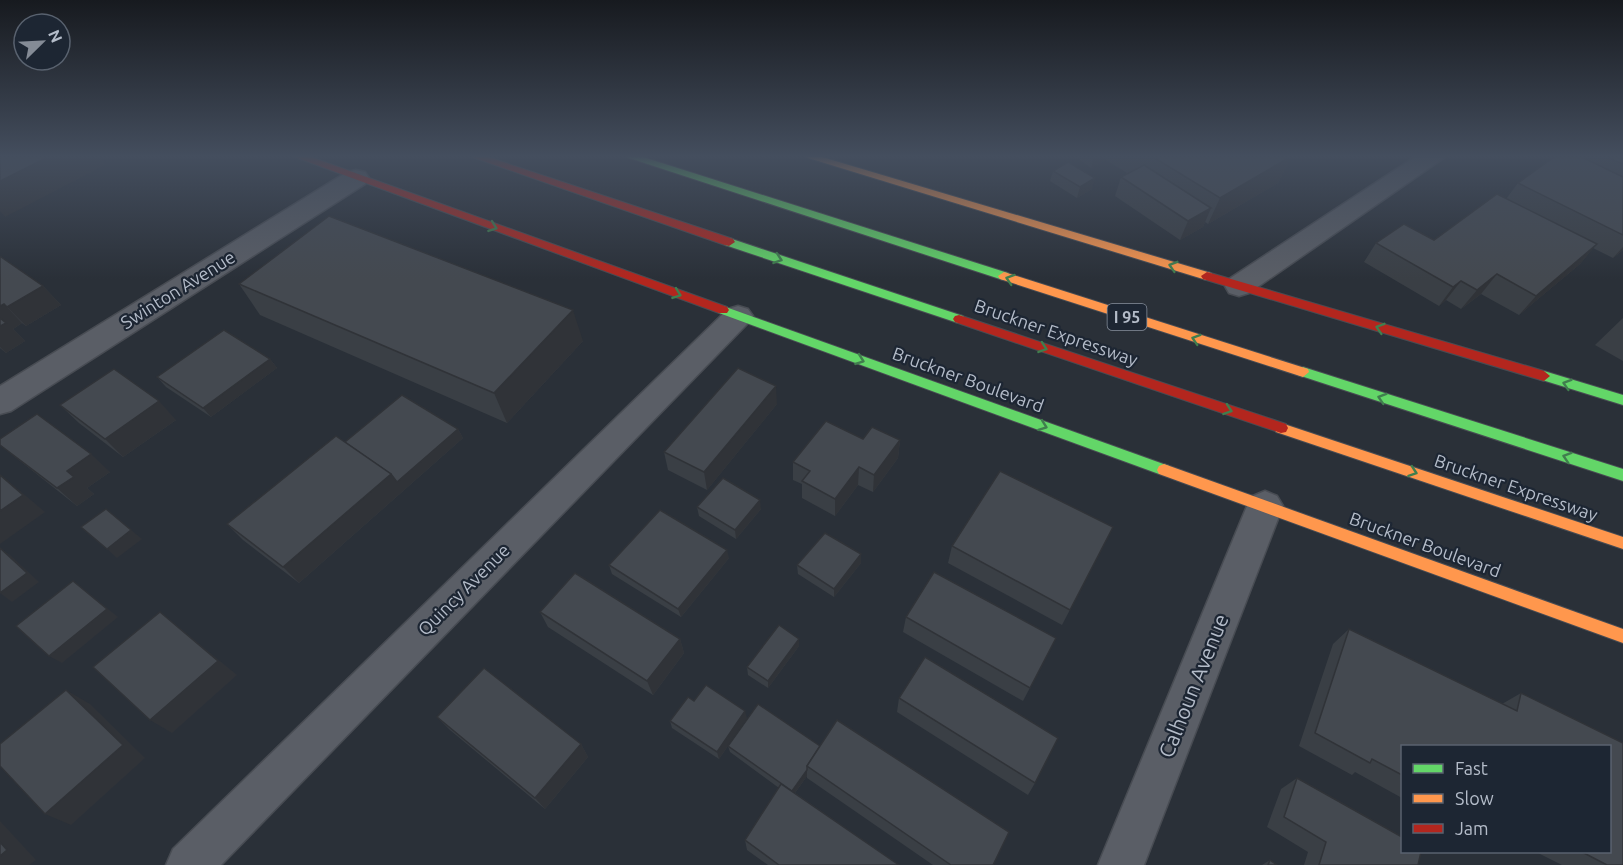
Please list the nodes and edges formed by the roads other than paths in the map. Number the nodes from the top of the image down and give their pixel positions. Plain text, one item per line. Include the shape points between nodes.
1 (325, 197) edge
2 (410, 197) edge
3 (594, 197) edge
4 (754, 197) edge
5 (942, 197) edge
6 (1373, 197) edge
7 (1239, 286) junction
8 (738, 316) junction
9 (1623, 400) edge
10 (0, 402) edge
11 (1623, 475) edge
12 (1265, 506) junction
13 (1623, 543) edge
14 (1623, 636) edge
15 (189, 865) edge
16 (1121, 865) edge

1 - 10 street, Swinton Avenue
2 -> 8 main road, Bruckner Boulevard
3 -> 13 main road, Bruckner Expressway
11 -> 4 main road, Bruckner Expressway / I 95
7 -> 5 main road
6 - 7 street
9 -> 7 main road
8 -> 12 main road, Bruckner Boulevard
8 - 15 street, Quincy Avenue
12 - 14 main road, Bruckner Boulevard
12 - 16 street, Calhoun Avenue

